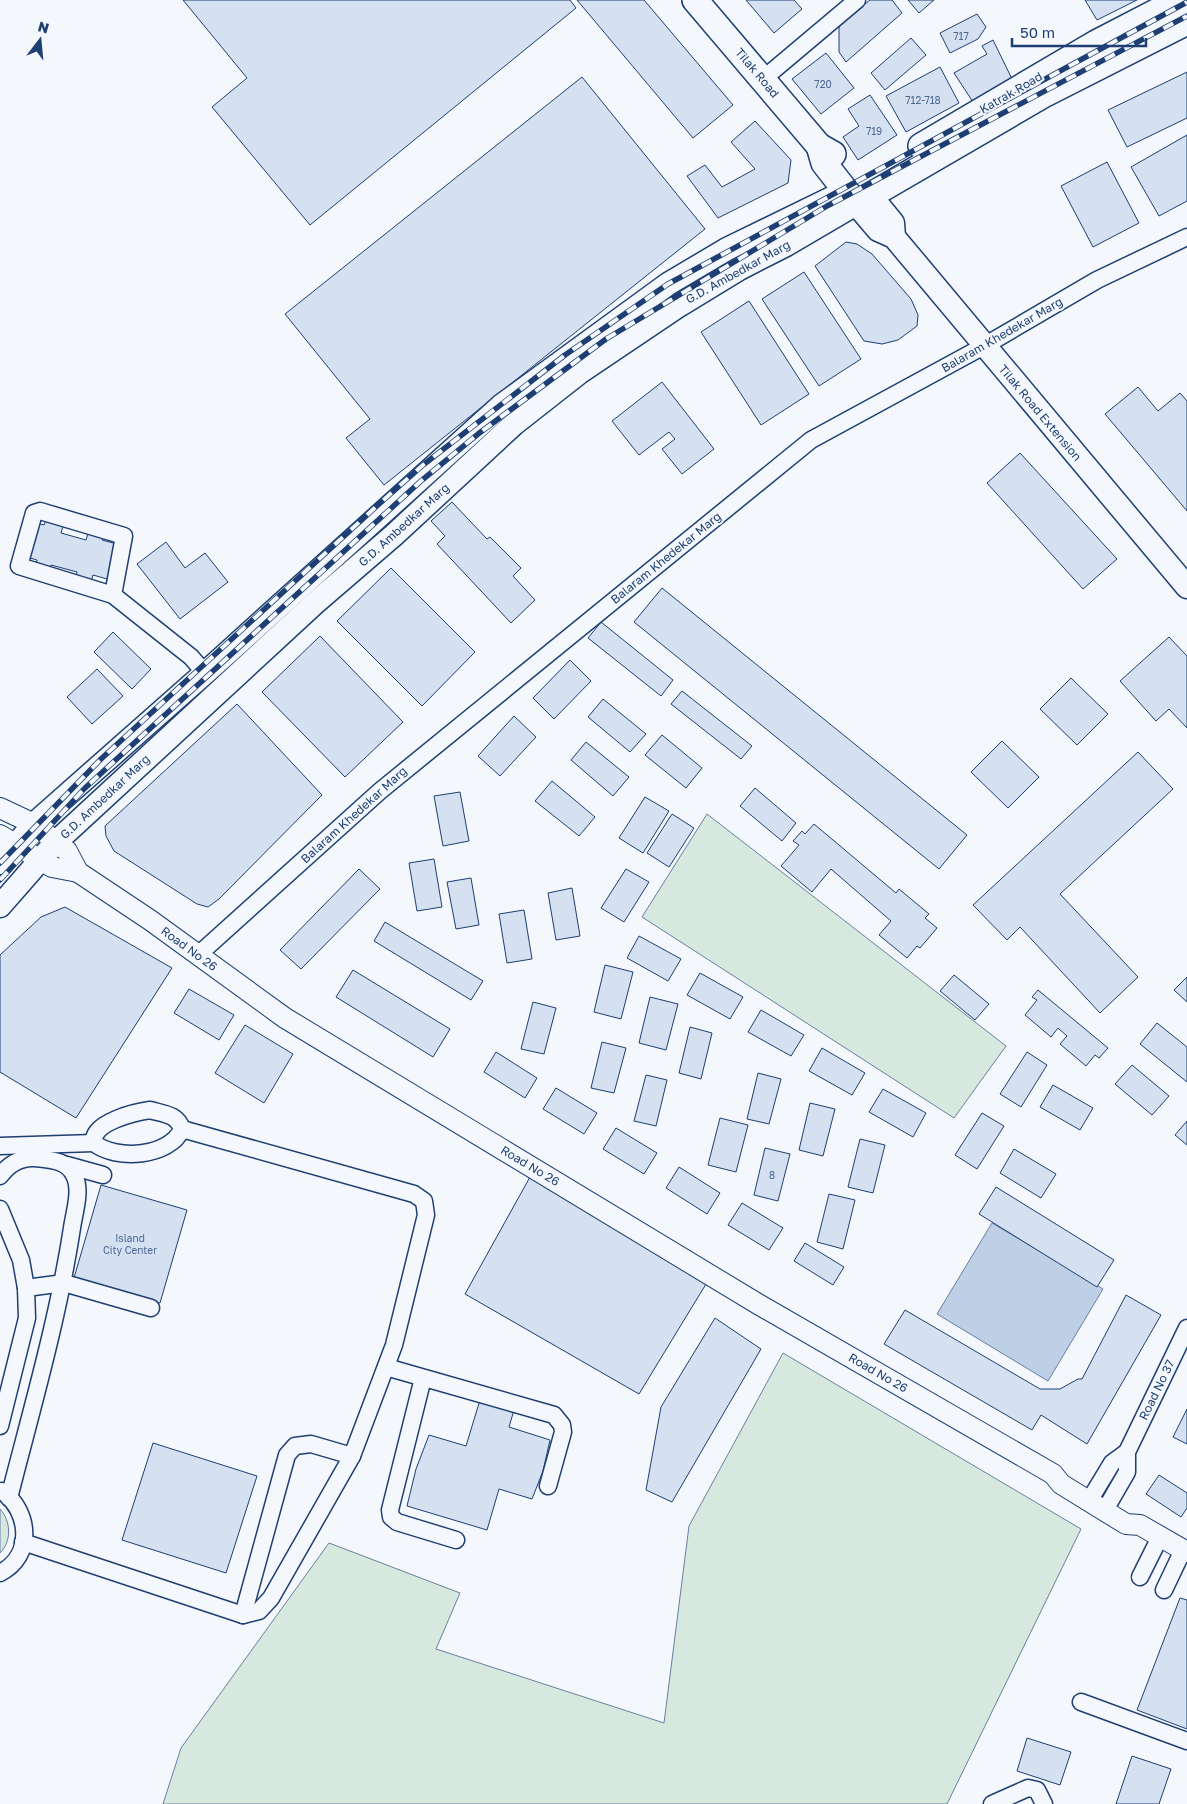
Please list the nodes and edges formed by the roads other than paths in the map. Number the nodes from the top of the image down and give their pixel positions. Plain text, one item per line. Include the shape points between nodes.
1 (695, 0) edge
2 (856, 0) edge
3 (1179, 0) edge
4 (1187, 22) edge
5 (1131, 38) junction
6 (762, 80) junction
7 (851, 195) junction
8 (1187, 237) edge
9 (984, 346) junction
10 (403, 496) junction
11 (419, 512) junction
12 (1187, 588) edge
13 (113, 595) junction
14 (210, 669) junction
15 (228, 683) junction
16 (0, 808) edge
17 (34, 824) junction
18 (8, 840) edge
19 (56, 842) junction
20 (40, 861) junction
21 (0, 863) edge
22 (78, 872) junction
23 (0, 906) edge
24 (198, 955) junction
25 (182, 1129) junction
26 (94, 1143) junction
27 (0, 1146) edge
28 (71, 1171) junction
29 (0, 1176) edge
30 (103, 1179) dead end
31 (0, 1208) edge
32 (64, 1283) junction
33 (26, 1288) junction
34 (151, 1308) dead end
35 (1187, 1328) edge
36 (17, 1358) junction
37 (43, 1365) junction
38 (386, 1368) junction
39 (423, 1378) junction
40 (0, 1426) edge
41 (352, 1456) junction
42 (548, 1486) dead end
43 (5, 1494) edge
44 (1100, 1501) junction
45 (1160, 1537) junction
46 (456, 1540) dead end
47 (24, 1542) junction
48 (1185, 1551) edge
49 (0, 1573) edge
50 (1140, 1577) dead end
51 (1164, 1590) dead end
52 (243, 1615) junction
53 (1081, 1702) dead end
54 (1187, 1741) edge
55 (992, 1804) edge
56 (1044, 1804) edge

1 - 6 main road, Tilak Road
2 - 6 street
3 - 5 main road, Katrak Road
4 - 5 main road, Katrak Road
5 - 7 main road, Katrak Road via 1045,94 934,148
6 - 7 main road, Tilak Road via 819,146 824,163
7 - 9 main road, Tilak Road Extension via 893,223 894,237
7 - 10 main road, G.D. Ambedkar Marg via 727,249 668,284 502,406
7 - 11 main road, G.D. Ambedkar Marg via 579,373 514,424
8 - 9 street, Balaram Khedekar Marg via 1097,280
9 - 12 main road, Tilak Road Extension
9 - 24 street, Balaram Khedekar Marg via 811,440 380,791
10 - 11 main road
10 - 14 main road, G.D. Ambedkar Marg
11 - 15 main road, G.D. Ambedkar Marg
13 - 13 street via 18,566 34,513 40,511 124,536
13 - 14 street
14 - 15 main road
14 - 17 main road, G.D. Ambedkar Marg
15 - 19 main road, G.D. Ambedkar Marg
16 - 17 street, Road No 26
17 - 18 main road, G.D. Ambedkar Marg
17 - 19 street, Road No 26
18 - 20 street
18 - 21 main road, G.D. Ambedkar Marg
19 - 20 main road, G.D. Ambedkar Marg
19 - 22 street, Road No 26 via 67,851
20 - 22 street
20 - 23 main road, G.D. Ambedkar Marg
22 - 24 street, Road No 26
24 - 44 street, Road No 26 via 319,1039 758,1304 1053,1474 1061,1484
25 - 26 street via 171,1143 138,1153 108,1149
25 - 26 street via 172,1116 150,1110 115,1119 97,1133
25 - 38 street via 414,1194 424,1201 426,1215
26 - 27 street
28 - 29 street via 54,1160 30,1158 7,1165
28 - 30 street
28 - 32 street via 77,1194
31 - 33 street via 21,1260
32 - 33 street
32 - 34 street
32 - 37 street
33 - 36 street via 27,1318
35 - 44 street, Road No 37 via 1128,1452 1112,1463
36 - 37 street
36 - 40 street
37 - 43 street
38 - 39 street
38 - 41 street
39 - 42 street via 559,1419 563,1432
39 - 46 street via 390,1510 391,1517 397,1522
41 - 52 street via 271,1598 259,1611
41 - 52 street via 311,1444 295,1446 287,1455
43 - 47 street via 15,1503 23,1518
44 - 45 street, Road No 26 via 1126,1524 1140,1525
45 - 48 street, Road No 26
45 - 50 street
47 - 49 street via 14,1562
47 - 52 street
48 - 51 street
53 - 54 street
55 - 56 street via 1028,1788 1036,1790

